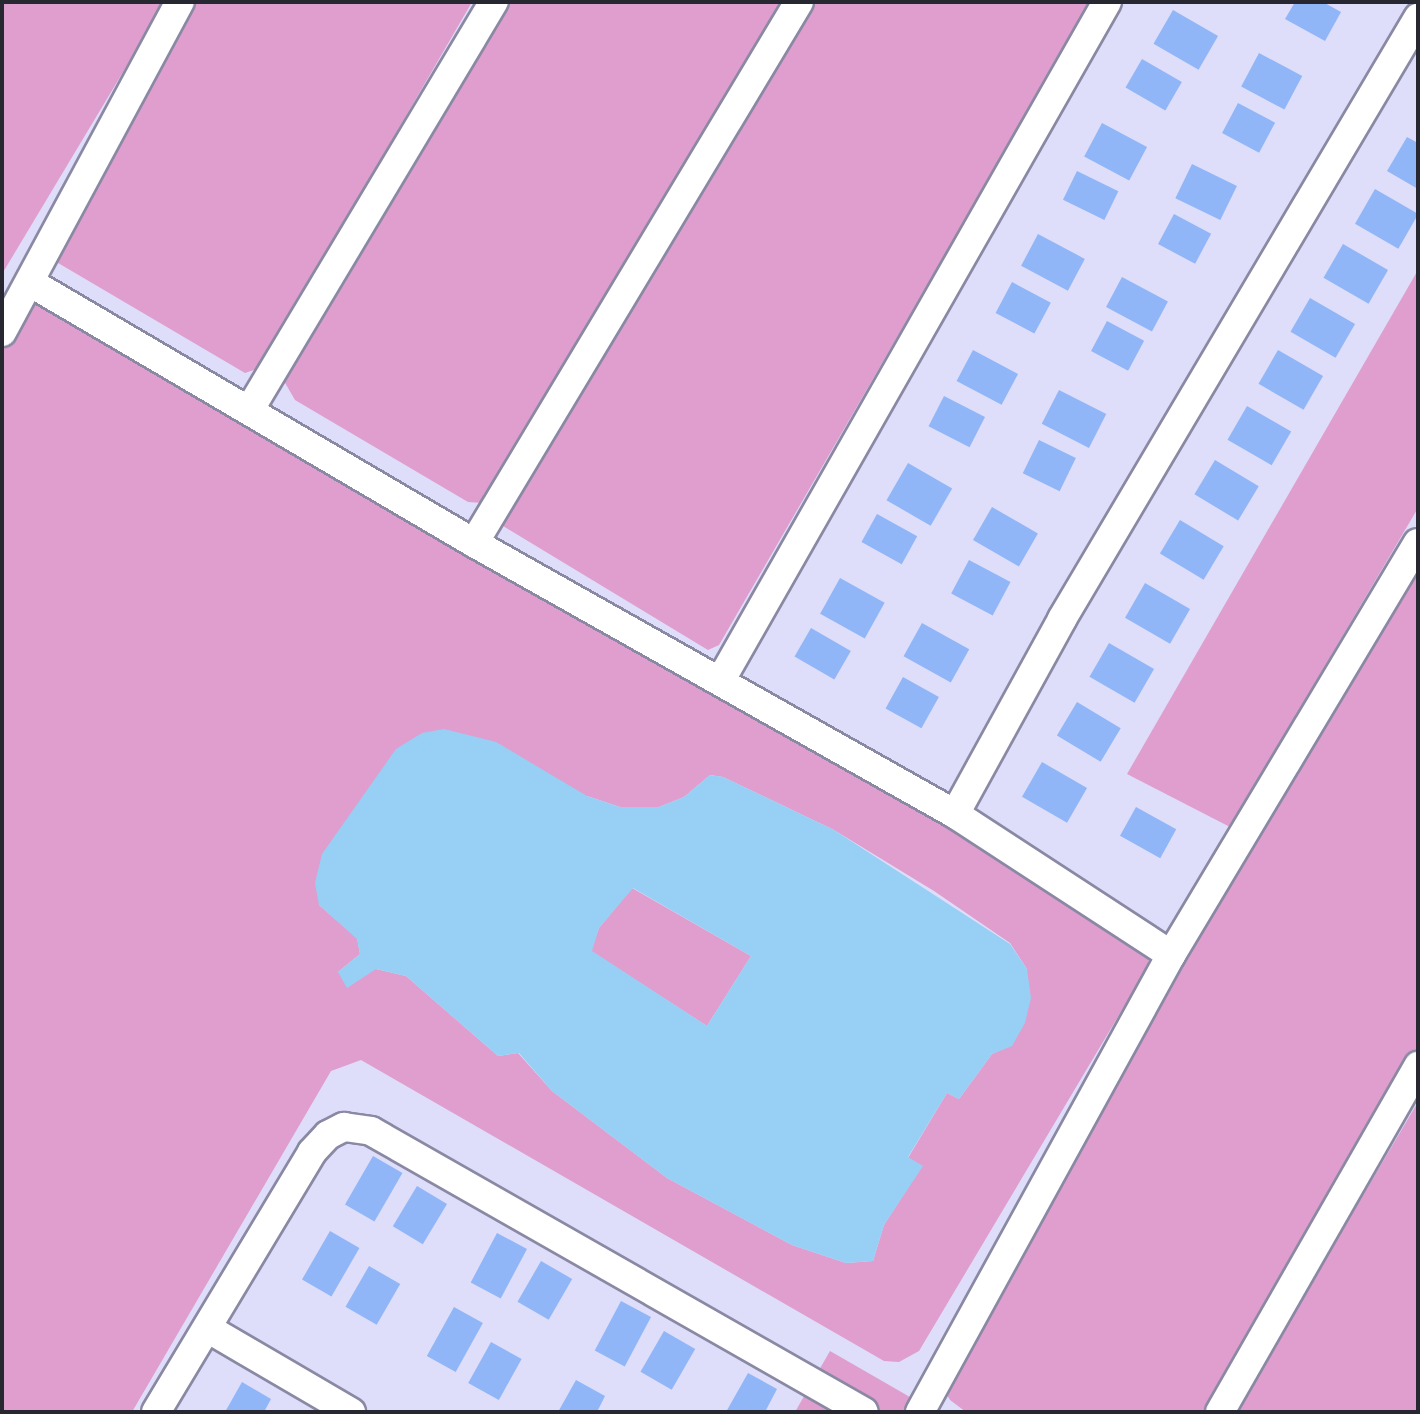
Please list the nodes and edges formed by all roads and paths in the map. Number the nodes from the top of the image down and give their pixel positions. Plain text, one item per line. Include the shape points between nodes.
1 (180, 2) edge
2 (494, 2) edge
3 (799, 2) edge
4 (1107, 2) edge
5 (1418, 18) edge
6 (31, 283) junction
7 (2, 332) edge
8 (250, 409) junction
9 (474, 543) junction
10 (1418, 543) edge
11 (722, 678) junction
12 (955, 814) junction
13 (1171, 955) junction
14 (1418, 1066) edge
15 (207, 1328) junction
16 (156, 1412) edge
17 (351, 1412) edge
18 (864, 1412) edge
19 (920, 1412) edge
20 (1220, 1412) edge

1 - 6 street
2 - 8 street
3 - 9 street
4 - 11 street
5 - 12 street via 1062,619
6 - 7 street
6 - 8 street
8 - 9 street
9 - 11 street
10 - 13 street
11 - 12 street
12 - 13 street
13 - 19 street
14 - 20 street
15 - 16 street
15 - 17 street
15 - 18 street via 312,1152 344,1127 371,1131

